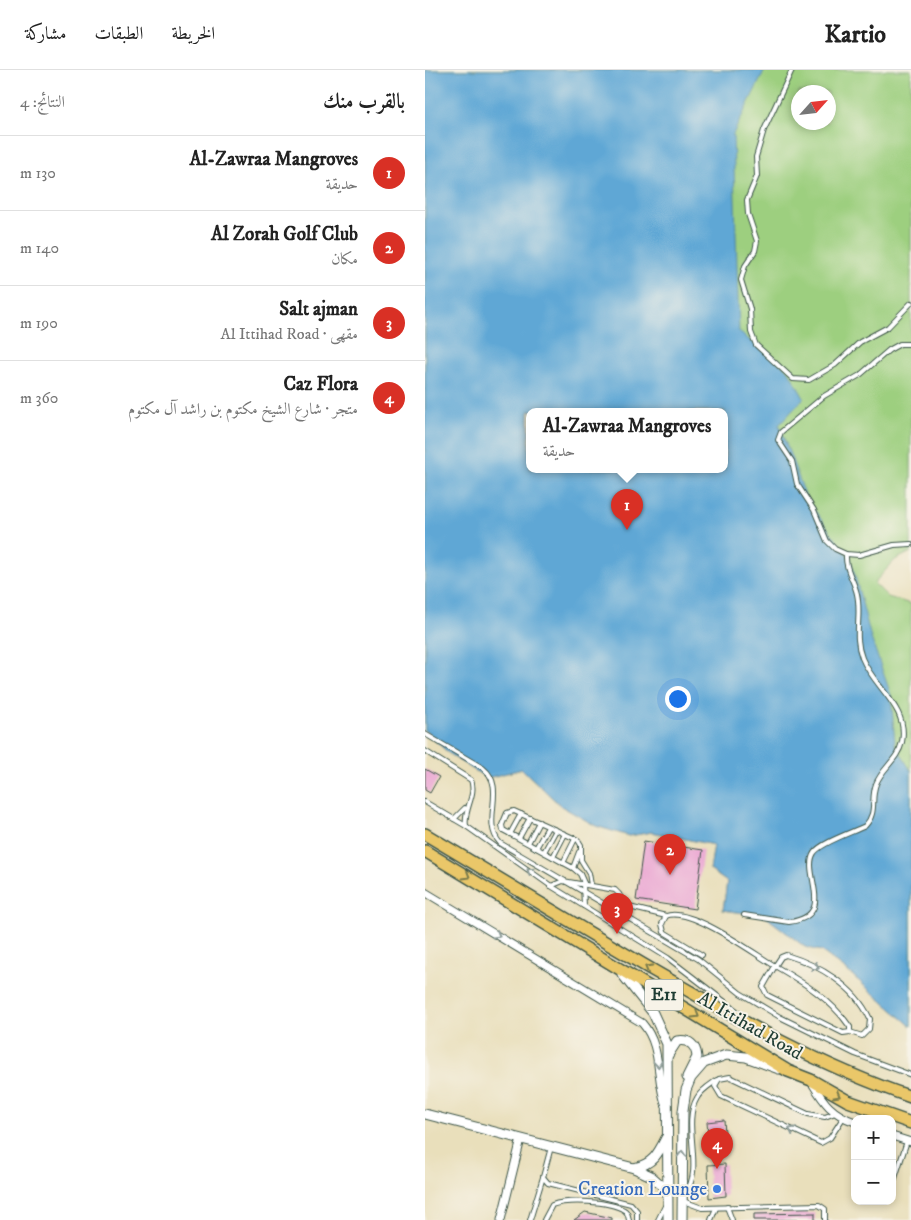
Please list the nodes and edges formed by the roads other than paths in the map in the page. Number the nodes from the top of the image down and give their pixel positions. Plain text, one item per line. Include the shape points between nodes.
1 (792, 70) edge
2 (911, 303) edge
3 (911, 344) edge
4 (911, 544) edge
5 (846, 554) junction
6 (425, 734) edge
7 (425, 751) edge
8 (425, 802) edge
9 (469, 802) junction
10 (521, 814) junction
11 (530, 818) junction
12 (454, 819) junction
13 (539, 822) junction
14 (466, 826) junction
15 (549, 826) junction
16 (556, 830) junction
17 (425, 834) edge
18 (510, 834) junction
19 (565, 834) junction
20 (519, 838) junction
21 (575, 839) junction
22 (527, 843) junction
23 (537, 848) junction
24 (581, 848) junction
25 (425, 851) edge
26 (544, 852) junction
27 (553, 857) junction
28 (563, 863) junction
29 (573, 868) junction
30 (563, 881) junction
31 (584, 883) junction
32 (591, 885) junction
33 (551, 886) junction
34 (425, 892) edge
35 (583, 893) junction
36 (584, 906) junction
37 (744, 915) dead end
38 (666, 916) junction
39 (702, 955) dead end
40 (616, 966) junction
41 (775, 966) junction
42 (849, 1032) junction
43 (771, 1038) junction
44 (668, 1055) junction
45 (788, 1071) junction
46 (911, 1075) edge
47 (719, 1079) junction
48 (811, 1080) junction
49 (687, 1085) junction
50 (911, 1097) edge
51 (667, 1108) junction
52 (835, 1113) junction
53 (425, 1114) edge
54 (843, 1118) junction
55 (851, 1121) edge
56 (911, 1123) edge
57 (666, 1137) junction
58 (896, 1137) edge
59 (521, 1139) junction
60 (909, 1142) edge
61 (551, 1147) junction
62 (634, 1168) junction
63 (896, 1176) edge
64 (543, 1177) junction
65 (667, 1191) junction
66 (682, 1198) junction
67 (668, 1202) junction
68 (727, 1207) junction
69 (716, 1208) junction
70 (501, 1220) edge
71 (530, 1220) edge
72 (544, 1220) edge
73 (629, 1220) edge
74 (637, 1220) edge
75 (658, 1220) edge
76 (668, 1220) edge
77 (682, 1220) edge
78 (711, 1220) edge
79 (732, 1220) edge
80 (825, 1220) edge

1 - 2 lane via 764,130 756,157 757,176 747,200 757,241 741,280 756,345 793,379 809,380 835,365 860,342 893,324
3 - 5 lane via 900,344 889,350 859,375 816,402 779,436 797,484 814,510 827,541
4 - 5 lane via 894,544 868,554
5 - 37 lane via 848,573 858,600 856,629 859,648 871,674 899,714 903,728 900,749 876,784 874,814 870,821 813,854 815,900 809,913 789,922
6 - 30 lane via 490,775 494,788 491,824 500,843
7 - 9 lane via 471,780 473,786
8 - 12 lane
9 - 12 lane
9 - 14 lane
10 - 11 lane
10 - 18 lane
10 - 18 lane via 507,813 502,826
11 - 13 lane
11 - 20 lane
12 - 14 lane
13 - 15 lane
13 - 22 lane
33 -> 14 lane
15 - 16 lane
15 - 23 lane
16 - 19 lane
16 - 26 lane
43 -> 17 highway, Al Ittihad Road / E11
18 - 20 lane
19 - 21 lane
19 - 27 lane
20 - 22 lane
21 - 24 lane
21 - 28 lane
22 - 23 lane
23 - 26 lane
24 - 29 lane
24 - 32 lane via 581,860 589,873
25 -> 40 highway, Al Ittihad Road / E11
26 - 27 lane
27 - 28 lane
28 - 29 lane
29 - 31 lane
30 - 31 lane
30 - 33 lane
30 - 35 lane
31 - 32 lane
31 - 35 lane
32 - 38 lane via 617,891 625,906
33 - 36 lane
34 -> 51 street via 642,1023 653,1039
35 - 36 lane
35 - 46 lane via 698,959 740,993 780,1017 855,1054
36 - 43 lane via 667,958
38 - 39 lane via 662,924 665,932
38 - 41 lane via 677,915 701,922
40 - 44 street via 647,1002 659,1022
40 -> 45 highway, Al Ittihad Road / E11
41 - 42 lane via 821,996 843,1017 850,1027
41 - 42 lane via 763,987 767,995 843,1033
41 -> 42 lane via 783,956 798,959 825,972 849,990 868,1014 871,1024 862,1036
43 - 50 highway, Al Ittihad Road / E11 via 847,1074
44 - 49 street via 677,1041 687,1041 695,1047 696,1060 689,1071
44 - 51 street
45 - 48 highway, Al Ittihad Road / E11
45 - 49 street via 726,1054 704,1064
47 - 52 lane via 730,1077 812,1116 825,1117
54 -> 47 lane via 827,1141 817,1142 721,1096 716,1090
47 - 66 lane via 699,1094 693,1106 692,1179
48 - 52 street via 825,1104
48 -> 56 highway, Al Ittihad Road / E11 via 848,1101
66 -> 49 street via 683,1111
51 - 57 street
52 - 54 street
53 - 59 street
54 - 55 street
57 - 62 street via 651,1162
57 - 65 street
58 - 60 street
59 - 61 street
59 - 70 street
60 - 63 lane
61 - 62 street
61 - 64 lane
62 - 65 street via 651,1176
64 - 71 lane
64 - 74 lane via 549,1183 631,1204 637,1211
65 - 67 street
66 - 69 lane via 697,1207
66 - 77 street
67 - 75 lane
67 - 76 street
68 - 69 lane
68 - 79 lane
68 - 80 lane via 819,1205 825,1209
69 - 78 lane
72 - 73 lane via 552,1205 588,1202 623,1209

